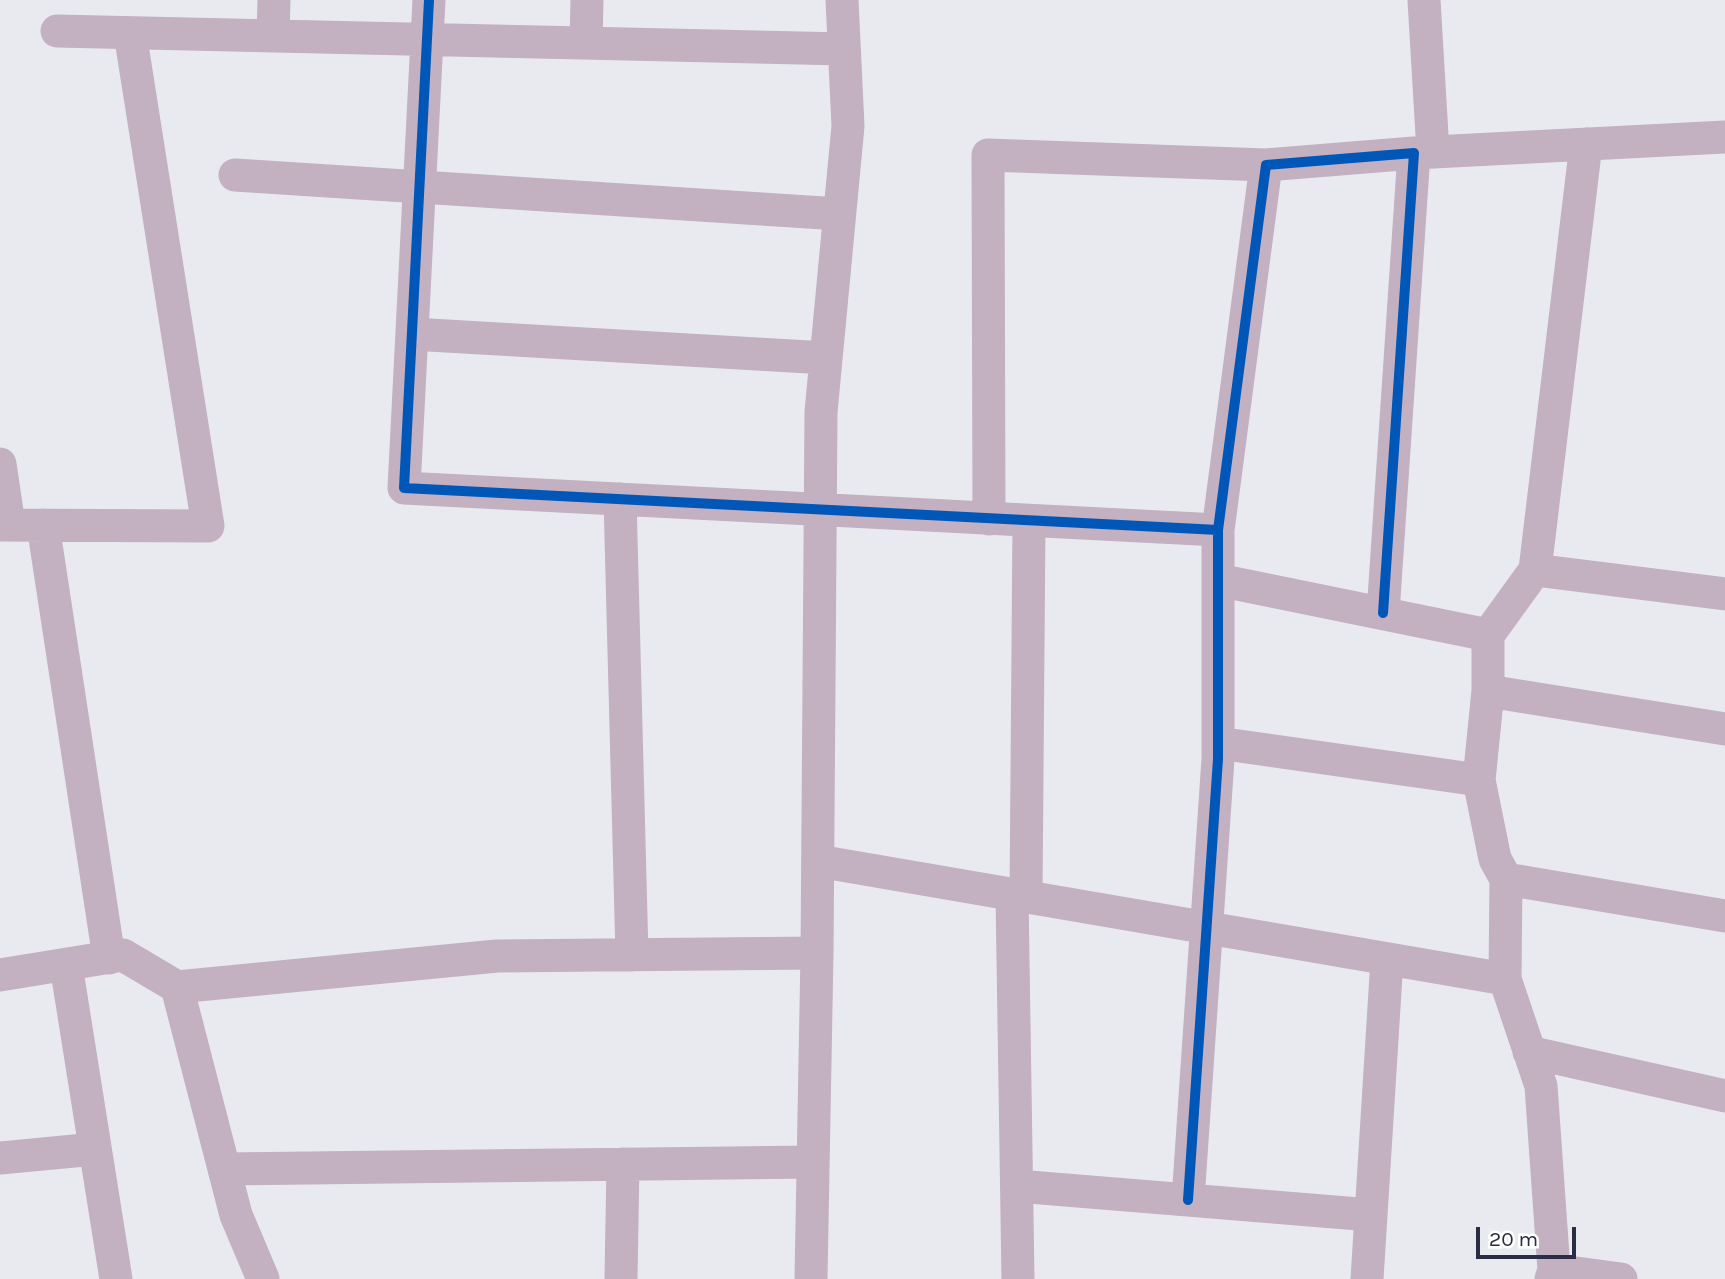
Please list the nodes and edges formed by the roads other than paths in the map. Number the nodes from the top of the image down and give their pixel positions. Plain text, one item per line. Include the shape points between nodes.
1 (274, 0) edge
2 (429, 0) edge
3 (587, 0) edge
4 (842, 0) edge
5 (1424, 0) edge
6 (57, 31) dead end
7 (130, 33) junction
8 (273, 36) junction
9 (427, 40) junction
10 (586, 43) junction
11 (844, 49) junction
12 (1725, 137) edge
13 (1586, 144) junction
14 (1424, 152) junction
15 (1266, 165) junction
16 (234, 175) dead end
17 (419, 187) junction
18 (839, 214) junction
19 (412, 334) junction
20 (826, 358) junction
21 (0, 464) edge
22 (620, 499) junction
23 (820, 510) junction
24 (989, 519) junction
25 (1029, 521) junction
26 (5, 525) edge
27 (43, 525) junction
28 (1218, 530) junction
29 (1535, 570) junction
30 (1218, 580) junction
31 (1725, 594) edge
32 (1383, 613) junction
33 (1488, 635) junction
34 (1488, 691) junction
35 (1725, 729) edge
36 (1218, 743) junction
37 (1479, 779) junction
38 (818, 861) junction
39 (1506, 880) junction
40 (1019, 896) junction
41 (1725, 916) edge
42 (1208, 928) junction
43 (817, 953) junction
44 (632, 955) junction
45 (109, 958) junction
46 (1387, 959) junction
47 (66, 965) junction
48 (0, 975) edge
49 (1505, 979) junction
50 (177, 988) junction
51 (1529, 1052) junction
52 (1725, 1096) edge
53 (95, 1149) junction
54 (0, 1158) edge
55 (813, 1162) junction
56 (623, 1164) junction
57 (224, 1169) junction
58 (1017, 1186) junction
59 (1188, 1200) junction
60 (1371, 1215) junction
61 (1553, 1274) edge
62 (117, 1279) edge
63 (263, 1279) edge
64 (621, 1279) edge
65 (811, 1279) edge
66 (1018, 1279) edge
67 (1367, 1279) edge
68 (1621, 1279) edge

1 - 8 street
2 - 9 street
3 - 10 street
4 - 11 street
5 - 14 street
6 - 7 street
7 - 8 street
7 - 27 street via 208,526
8 - 9 street
9 - 10 street
9 - 17 street
10 - 11 street
11 - 18 street via 848,126
12 - 13 street
13 - 14 street
13 - 29 street
14 - 15 street
14 - 32 street
15 - 24 street via 988,155
15 - 28 street
16 - 17 street
17 - 18 street
17 - 19 street
18 - 20 street
19 - 20 street
19 - 22 street via 404,488
20 - 23 street
21 - 26 street
22 - 23 street
22 - 44 street
23 - 24 street
23 - 38 street
24 - 25 street
25 - 28 street
25 - 40 street
26 - 27 street
27 - 45 street
28 - 30 street
29 - 31 street
29 - 33 street
30 - 32 street
30 - 36 street
32 - 33 street
33 - 34 street
34 - 35 street
34 - 37 street
36 - 37 street
36 - 42 street
37 - 39 street via 1495,859
38 - 40 street
38 - 43 street
39 - 41 street
39 - 49 street
40 - 42 street
40 - 58 street
42 - 46 street
42 - 59 street
43 - 44 street
43 - 55 street
44 - 50 street via 497,956
45 - 47 street
45 - 50 street via 123,955
46 - 49 street
46 - 60 street
47 - 48 street
47 - 53 street
49 - 51 street
50 - 57 street
51 - 52 street
51 - 61 street via 1541,1086
53 - 54 street
53 - 62 street
55 - 56 street
55 - 65 street
56 - 57 street
56 - 64 street
57 - 63 street via 236,1215
58 - 59 street
58 - 66 street
59 - 60 street
60 - 67 street
61 - 68 street

